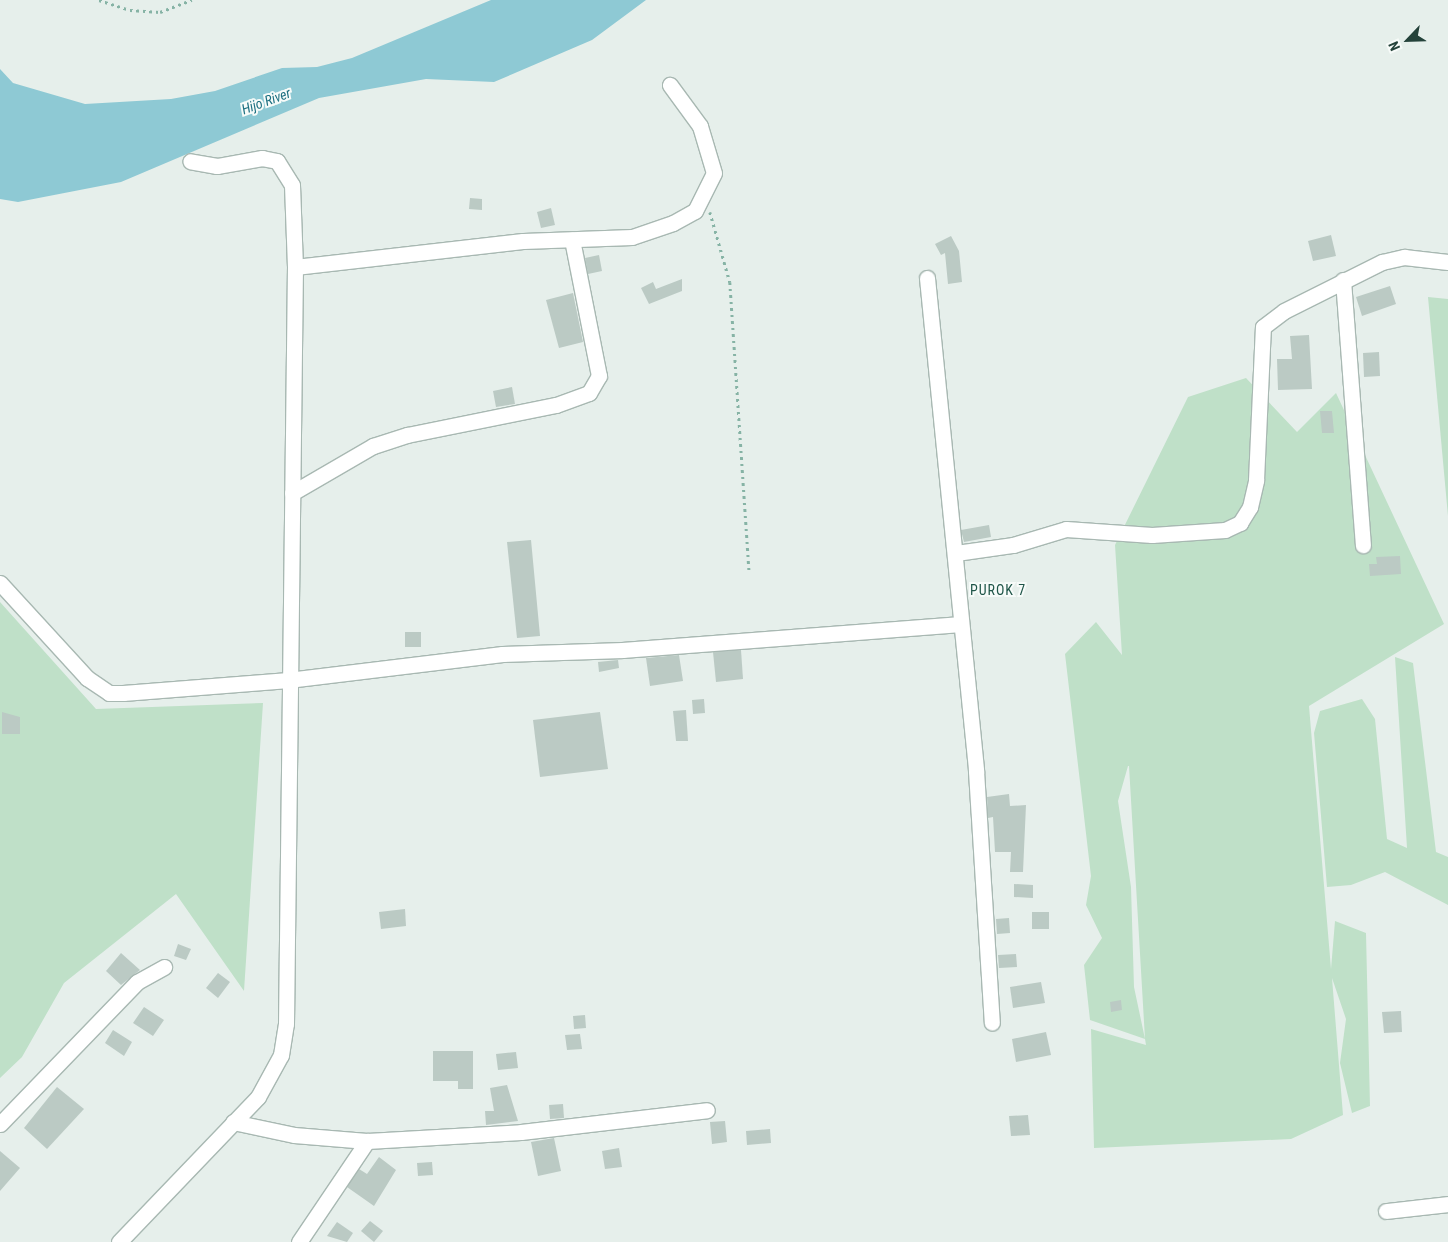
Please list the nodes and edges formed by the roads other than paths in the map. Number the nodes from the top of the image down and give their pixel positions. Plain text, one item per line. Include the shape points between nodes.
1 (670, 85) dead end
2 (190, 161) dead end
3 (572, 240) junction
4 (1448, 262) edge
5 (295, 267) junction
6 (927, 278) dead end
7 (1343, 280) junction
8 (292, 493) junction
9 (1363, 545) dead end
10 (956, 553) junction
11 (0, 583) edge
12 (960, 624) junction
13 (288, 680) junction
14 (164, 967) dead end
15 (992, 1022) dead end
16 (707, 1110) dead end
17 (233, 1122) junction
18 (0, 1124) edge
19 (367, 1141) junction
20 (1448, 1204) edge
21 (1386, 1211) dead end
22 (119, 1242) edge
23 (299, 1242) edge

1 - 3 street via 709,147 714,173 704,199 695,211 649,234
2 - 5 street via 217,166 262,158 277,161 292,185
3 - 5 street
3 - 8 street via 599,376 589,394 556,405 407,435 373,446
4 - 7 street via 1404,257
5 - 8 street
6 - 10 street
7 - 9 street
7 - 10 street via 1262,327 1256,480 1250,507 1240,523 1226,530 1152,535 1066,529 1012,545
8 - 13 street
10 - 12 street
11 - 13 street via 88,678 109,692
12 - 13 street via 623,650 502,654
12 - 15 street via 988,914
13 - 17 street via 286,1024 281,1055 272,1076
14 - 18 street via 136,982
16 - 19 street via 521,1132
17 - 19 street via 294,1136
17 - 22 street
19 - 23 street
20 - 21 street

